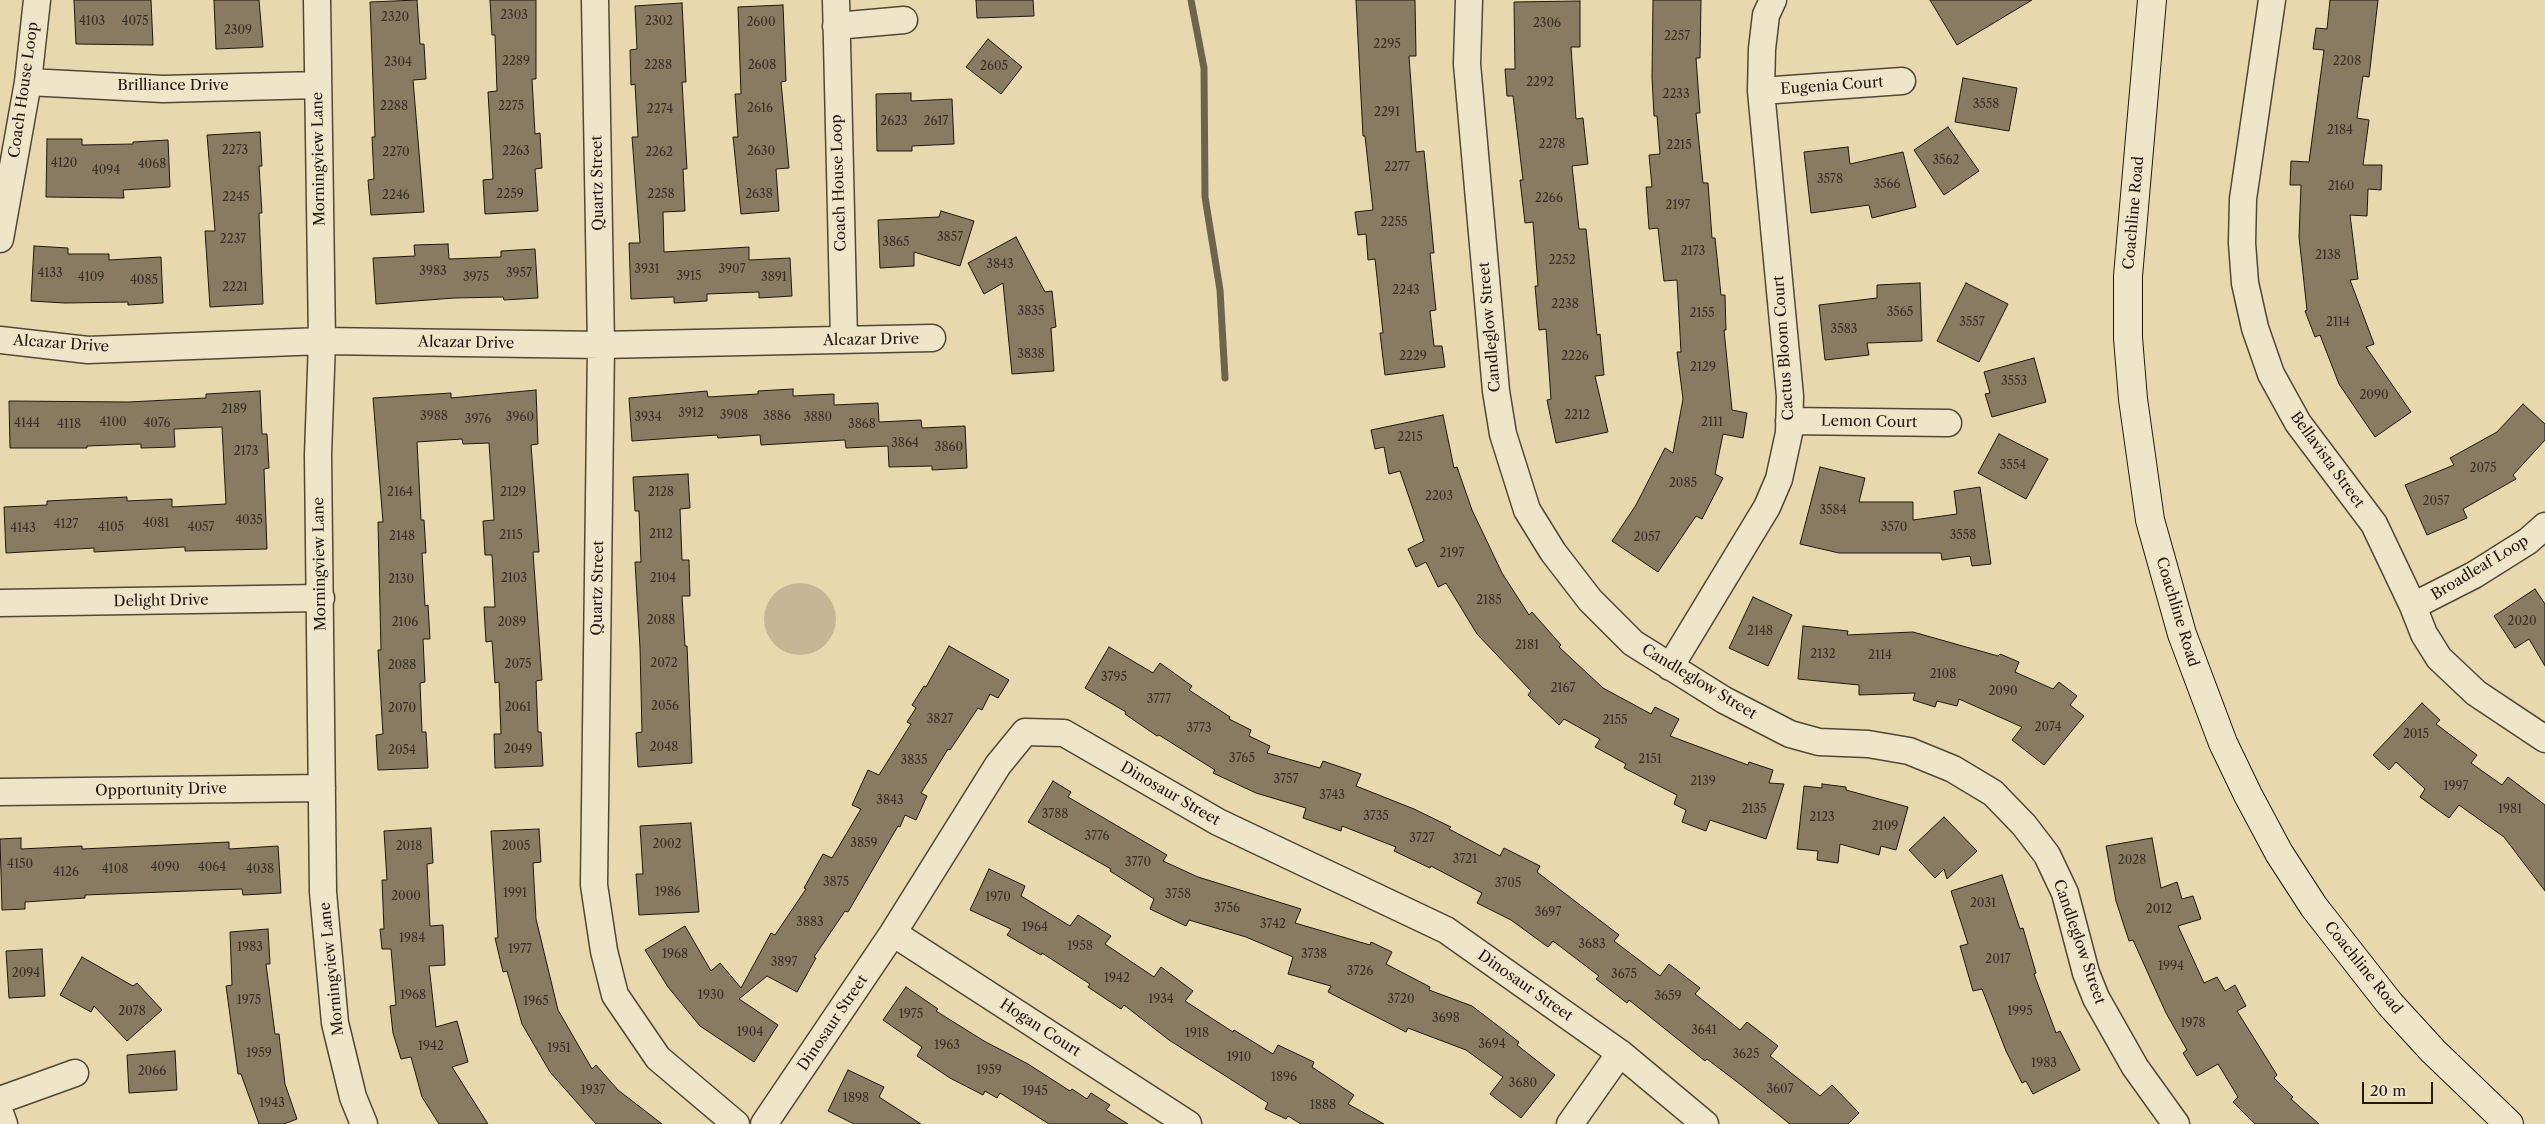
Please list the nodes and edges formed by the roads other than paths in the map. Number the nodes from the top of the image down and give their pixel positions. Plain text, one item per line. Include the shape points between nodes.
1 (37, 0) edge
2 (317, 0) edge
3 (595, 0) edge
4 (836, 0) edge
5 (1469, 0) edge
6 (1773, 0) edge
7 (2152, 0) edge
8 (2272, 0) edge
9 (904, 20) dead end
10 (836, 26) junction
11 (1902, 81) dead end
12 (28, 82) junction
13 (318, 85) junction
14 (1762, 91) junction
15 (0, 239) edge
16 (932, 338) dead end
17 (0, 340) edge
18 (844, 340) junction
19 (322, 341) junction
20 (601, 345) junction
21 (1789, 421) junction
22 (1948, 423) dead end
23 (2545, 526) edge
24 (322, 598) junction
25 (0, 603) edge
26 (2413, 606) junction
27 (1670, 667) junction
28 (2545, 739) edge
29 (322, 788) junction
30 (0, 792) edge
31 (893, 933) junction
32 (1620, 1053) junction
33 (74, 1074) dead end
34 (0, 1100) edge
35 (0, 1113) edge
36 (4, 1124) edge
37 (364, 1124) edge
38 (736, 1124) edge
39 (764, 1124) edge
40 (1188, 1124) edge
41 (1570, 1124) edge
42 (1705, 1124) edge
43 (2176, 1124) edge
44 (2509, 1124) edge

1 - 12 street, Coach House Loop
2 - 13 street, Morningview Lane
3 - 20 street, Quartz Street
4 - 10 street, Coach House Loop
5 - 27 street, Candleglow Street via 1468,74 1496,391 1503,434 1527,510 1553,552 1590,600 1633,642
6 - 14 street, Cactus Bloom Court via 1766,15
7 - 44 main road, Coachline Road via 2128,276 2128,338 2136,426 2150,520 2182,634 2223,742 2248,795 2314,907 2390,1004
8 - 26 street, Bellavista Street via 2243,199 2243,253 2255,328 2271,374 2298,423 2374,524
9 - 10 street
10 - 18 street, Coach House Loop
11 - 14 street, Eugenia Court
12 - 13 street, Brilliance Drive via 163,89
12 - 15 street, Coach House Loop
13 - 19 street, Morningview Lane
14 - 21 street, Cactus Bloom Court via 1790,396
16 - 18 street, Alcazar Drive
17 - 19 street, Alcazar Drive via 88,350
18 - 20 street, Alcazar Drive
19 - 20 street, Alcazar Drive
19 - 24 street, Morningview Lane via 318,455
20 - 38 street, Quartz Street via 594,886 604,951 615,996 653,1051
21 - 22 street, Lemon Court
21 - 27 street, Cactus Bloom Court via 1779,479 1767,507
23 - 26 street, Broadleaf Loop via 2528,541 2474,575
24 - 25 street, Delight Drive
24 - 29 street, Morningview Lane
26 - 28 street, Bellavista Street via 2424,634 2439,658 2456,676
27 - 43 street, Candleglow Street via 1790,734 1819,742 1868,744 1909,751 1953,768 1993,793 2024,824 2047,855 2064,894 2096,998 2135,1067
29 - 30 street, Opportunity Drive
29 - 37 street, Morningview Lane via 323,892 334,1023 353,1097
31 - 32 street, Dinosaur Street via 998,766 1025,732 1064,733 1218,822 1446,930
31 - 39 street, Dinosaur Street
31 - 40 street, Hogan Court
32 - 41 street
32 - 42 street, Dinosaur Street
33 - 34 street
35 - 36 street

